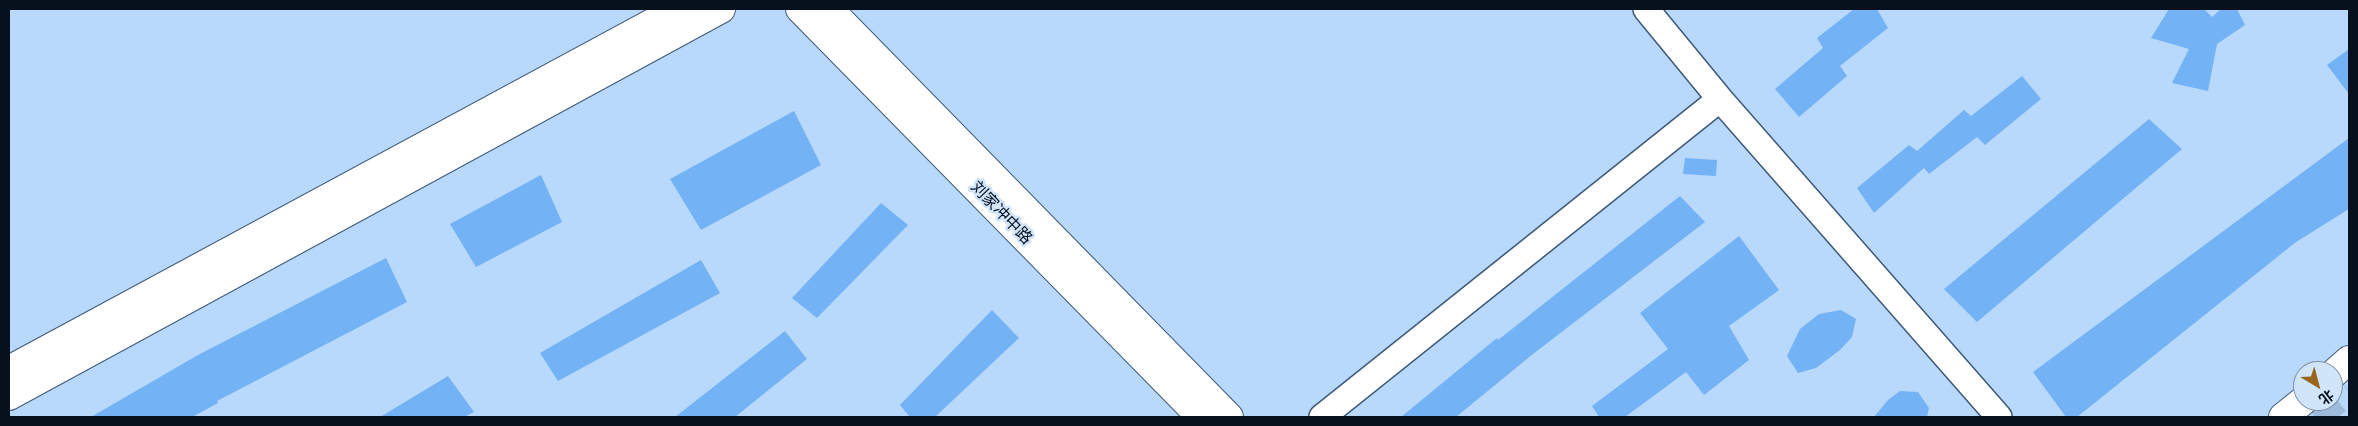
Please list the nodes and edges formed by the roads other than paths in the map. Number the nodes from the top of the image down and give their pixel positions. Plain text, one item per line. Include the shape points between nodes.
1 (678, 9) edge
2 (721, 9) edge
3 (800, 9) edge
4 (829, 9) edge
5 (1646, 9) edge
6 (1720, 98) junction
7 (9, 370) edge
8 (9, 396) edge
9 (2293, 408) edge
10 (1201, 417) edge
11 (1229, 417) edge
12 (1322, 417) edge
13 (1998, 417) edge
14 (2283, 417) edge

1 - 7 main road
2 - 8 main road
3 - 10 main road, 刘家冲中路
4 - 11 main road, 刘家冲中路
5 - 6 street
6 - 12 street
6 - 13 street
9 - 14 main road

